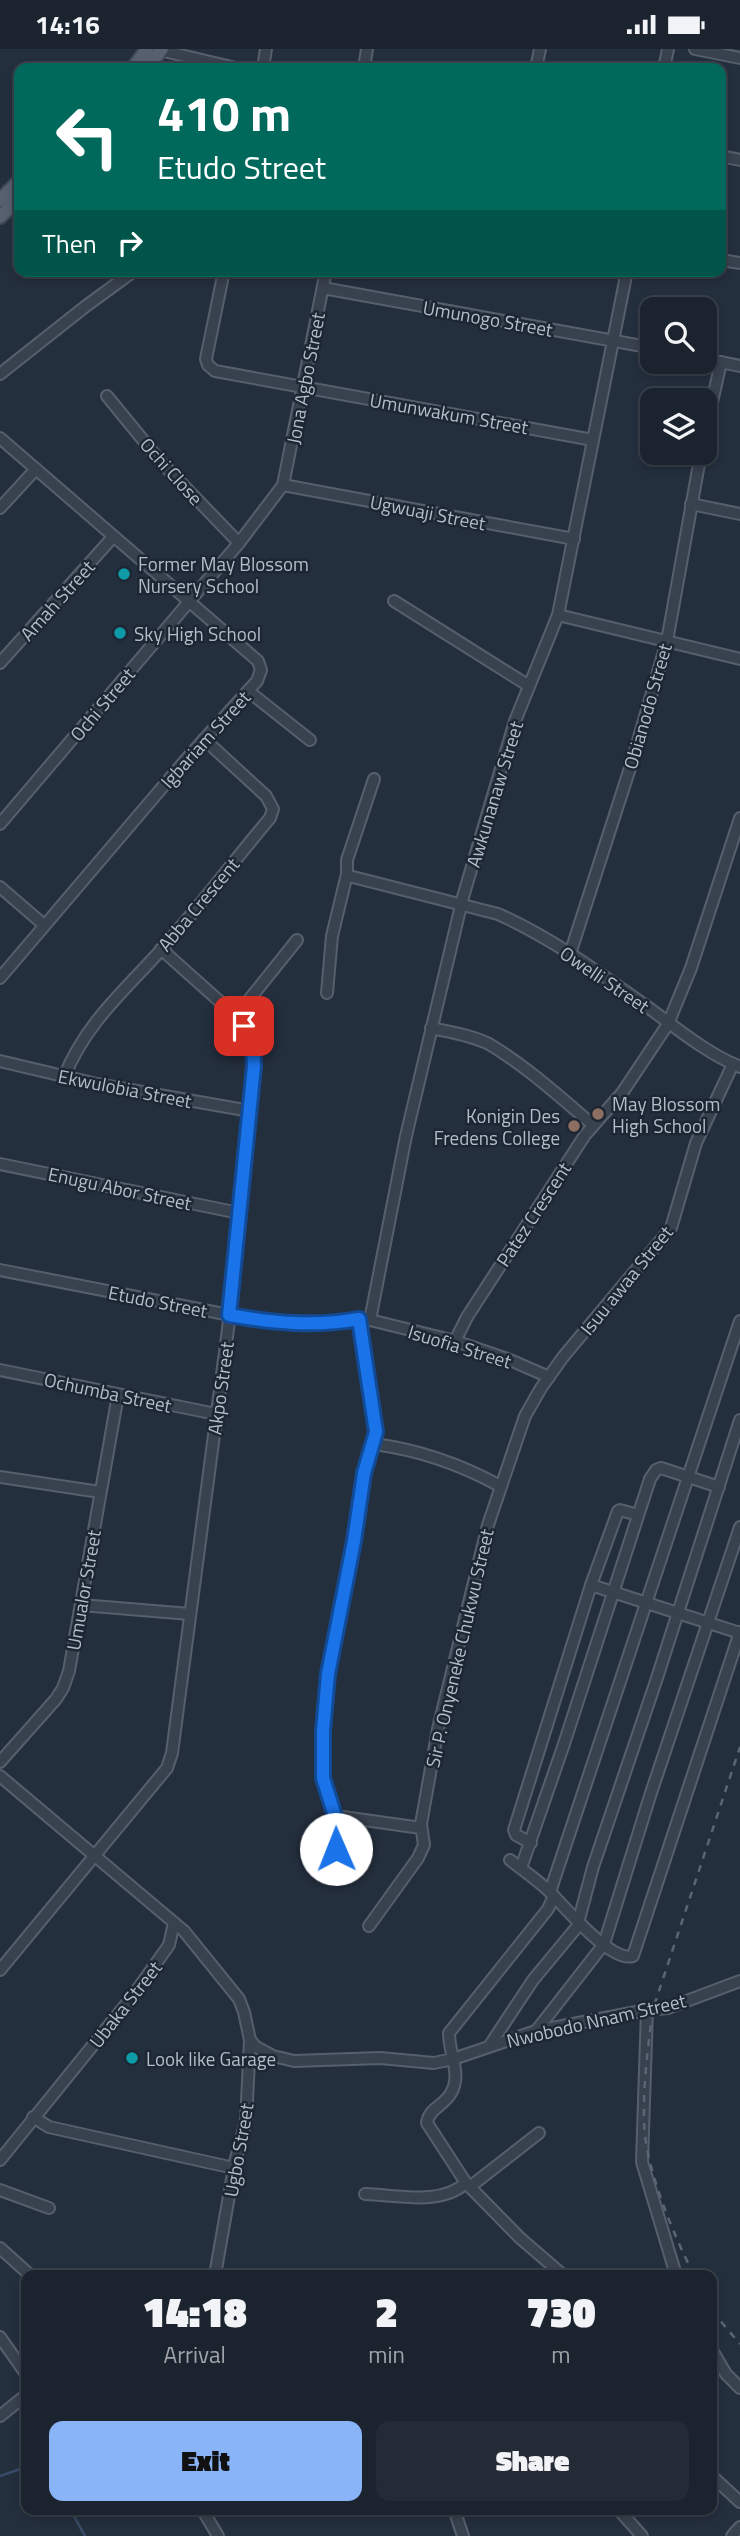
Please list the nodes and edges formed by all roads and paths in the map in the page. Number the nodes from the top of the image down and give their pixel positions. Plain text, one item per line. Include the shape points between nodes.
1 (695, 49) edge
2 (156, 50) edge
3 (740, 58) edge
4 (139, 63) edge
5 (214, 63) edge
6 (14, 186) edge
7 (0, 200) edge
8 (14, 203) edge
9 (0, 217) edge
10 (126, 277) edge
11 (223, 277) edge
12 (325, 277) edge
13 (626, 277) edge
14 (323, 288) junction
15 (615, 340) junction
16 (640, 345) edge
17 (717, 361) edge
18 (721, 362) junction
19 (740, 366) edge
20 (0, 375) edge
21 (304, 387) junction
22 (715, 388) edge
23 (107, 395) dead end
24 (0, 438) edge
25 (593, 440) junction
26 (699, 465) edge
27 (36, 469) junction
28 (283, 485) junction
29 (691, 505) junction
30 (0, 508) edge
31 (740, 514) edge
32 (113, 537) junction
33 (574, 539) junction
34 (239, 543) junction
35 (189, 601) junction
36 (394, 601) dead end
37 (558, 615) junction
38 (667, 642) junction
39 (1, 659) edge
40 (740, 659) edge
41 (529, 686) junction
42 (248, 691) junction
43 (204, 739) junction
44 (310, 740) dead end
45 (374, 779) dead end
46 (740, 818) edge
47 (0, 824) edge
48 (347, 874) junction
49 (0, 887) edge
50 (463, 904) junction
51 (44, 925) junction
52 (297, 940) dead end
53 (161, 949) junction
54 (570, 954) junction
55 (0, 978) edge
56 (327, 993) dead end
57 (236, 1016) junction
58 (668, 1024) junction
59 (430, 1028) junction
60 (0, 1061) edge
61 (737, 1065) edge
62 (64, 1077) junction
63 (250, 1111) junction
64 (593, 1125) junction
65 (0, 1164) edge
66 (239, 1213) junction
67 (0, 1270) edge
68 (229, 1315) junction
69 (364, 1319) junction
70 (740, 1321) edge
71 (455, 1341) junction
72 (0, 1370) edge
73 (549, 1377) junction
74 (118, 1395) junction
75 (216, 1414) junction
76 (740, 1420) edge
77 (374, 1444) junction
78 (687, 1476) junction
79 (0, 1477) edge
80 (500, 1486) junction
81 (719, 1487) junction
82 (100, 1492) junction
83 (638, 1515) junction
84 (740, 1527) edge
85 (591, 1585) junction
86 (613, 1592) junction
87 (645, 1604) junction
88 (81, 1605) junction
89 (677, 1613) junction
90 (190, 1614) junction
91 (708, 1623) junction
92 (740, 1633) edge
93 (0, 1762) edge
94 (0, 1776) edge
95 (336, 1816) junction
96 (421, 1828) junction
97 (531, 1843) junction
98 (336, 1849) dead end
99 (94, 1857) junction
100 (510, 1860) dead end
101 (521, 1868) junction
102 (552, 1894) junction
103 (174, 1923) junction
104 (578, 1923) junction
105 (369, 1926) dead end
106 (604, 1944) junction
107 (0, 1970) edge
108 (740, 1981) edge
109 (647, 2010) junction
110 (536, 2031) junction
111 (250, 2040) junction
112 (490, 2045) junction
113 (453, 2059) junction
114 (33, 2117) junction
115 (539, 2133) dead end
116 (0, 2159) edge
117 (234, 2168) junction
118 (469, 2184) junction
119 (0, 2190) edge
120 (365, 2194) dead end
121 (49, 2208) dead end
122 (2, 2254) edge
123 (23, 2270) edge
124 (216, 2270) edge
125 (557, 2270) edge
126 (674, 2270) edge
127 (0, 2337) edge
128 (717, 2359) edge
129 (21, 2367) edge
130 (740, 2388) edge
131 (21, 2399) edge
132 (0, 2416) edge
133 (717, 2481) edge
134 (740, 2502) edge
135 (206, 2515) edge
136 (456, 2515) edge
137 (623, 2515) edge
138 (740, 2528) edge
139 (218, 2536) edge
140 (463, 2536) edge
141 (642, 2536) edge
142 (732, 2536) edge

1 - 3 street
2 - 4 main road
2 - 5 street
6 - 7 main road
8 - 9 main road
10 - 20 street
11 - 21 street, Umunwakum Street via 208,365 215,371
12 - 14 street, Jona Agbo Street
13 - 15 street, Awkunanaw Street
14 - 15 street, Umunogo Street
14 - 21 street, Jona Agbo Street
15 - 16 street, Umunogo Street
15 - 25 street, Awkunanaw Street
17 - 18 street
18 - 19 street
18 - 22 street
21 - 25 street, Umunwakum Street
21 - 28 street, Jona Agbo Street
23 - 34 street, Ochi Close via 161,462
24 - 27 street, Igbariam Street
25 - 33 street, Awkunanaw Street
26 - 29 street, Obianodo Street
27 - 30 street
27 - 32 street, Igbariam Street
28 - 33 street, Ugwuaji Street
28 - 34 street, Ochi Street
29 - 31 street
29 - 38 street, Obianodo Street
32 - 35 street, Igbariam Street
32 - 39 street, Amah Street
33 - 37 street, Awkunanaw Street
34 - 35 street, Ochi Street
35 - 42 street, Igbariam Street via 258,661 261,670
35 - 47 street, Ochi Street
36 - 41 street
37 - 38 street
37 - 41 street, Awkunanaw Street
38 - 40 street
38 - 54 street, Obianodo Street
41 - 50 street, Awkunanaw Street
42 - 43 street, Igbariam Street
42 - 44 street
43 - 51 street, Igbariam Street
43 - 53 street, Abba Crescent via 266,796 274,809
45 - 48 street via 347,860
46 - 58 street, Patez Crescent
48 - 50 street, Owelli Street
48 - 56 street via 332,936
49 - 51 street
50 - 54 street, Owelli Street via 517,922
50 - 59 street, Awkunanaw Street
51 - 55 street, Igbariam Street
52 - 57 street
53 - 57 street, Akpo Street
53 - 62 street, Abba Crescent via 89,1028
54 - 58 street, Owelli Street
57 - 63 street, Akpo Street via 253,1046
58 - 61 street, Owelli Street via 704,1050
58 - 64 street, Patez Crescent via 622,1093
59 - 64 street via 489,1045
59 - 69 street, Awkunanaw Street
60 - 62 street, Ekwulobia Street
61 - 73 street, Isuu awaa Street via 696,1143 671,1229
62 - 63 street, Ekwulobia Street
63 - 66 street, Akpo Street
64 - 71 street, Patez Crescent
65 - 66 street, Enugu Abor Street
66 - 68 street, Akpo Street
67 - 68 street, Etudo Street
68 - 69 street, Etudo Street via 289,1324
68 - 75 street, Akpo Street
69 - 71 street, Isuofia Street
69 - 77 street, Awkunanaw Street
70 - 78 street
71 - 73 street, Isuofia Street
72 - 74 street, Ochumba Street
73 - 80 street, Isuu awaa Street via 525,1416
74 - 75 street, Ochumba Street
74 - 82 street, Umualor Street
75 - 90 street, Akpo Street
76 - 81 street
77 - 80 street via 442,1459
77 - 95 street via 364,1473 328,1674 323,1778
78 - 81 street
78 - 83 street via 656,1470
78 - 87 street
79 - 82 street
80 - 96 street, Sir P. Onyeneke Chukwu Street via 438,1729
81 - 89 street
82 - 88 street, Umualor Street
83 - 85 street via 618,1511
83 - 86 street
84 - 91 street
85 - 86 street
85 - 97 street via 514,1830
86 - 87 street
86 - 97 street
87 - 89 street
87 - 102 street
88 - 90 street
88 - 93 street, Umualor Street via 63,1688
89 - 91 street
89 - 104 street
90 - 99 street, Akpo Street via 171,1760
91 - 92 street
91 - 106 street
92 - 106 street via 633,1956 624,1957
94 - 99 street
95 - 96 street
95 - 98 street
96 - 105 street, Sir P. Onyeneke Chukwu Street via 422,1851
97 - 101 street
99 - 103 street
99 - 107 street, Akpo Street
100 - 101 street
101 - 102 street
102 - 104 street
102 - 113 street via 548,1909 453,2027 449,2038
103 - 111 street, Ugbo Street via 239,1999
103 - 114 street, Ubaka Street via 169,1945 132,1997
104 - 106 street
104 - 112 street
106 - 110 street
108 - 109 street, Nwobodo Nnam Street via 668,2008
109 - 110 street, Nwobodo Nnam Street
109 - 126 street via 642,2162
110 - 112 street, Nwobodo Nnam Street
111 - 113 street, Nwobodo Nnam Street via 273,2056 294,2061 380,2058 434,2063
111 - 117 street, Ugbo Street via 246,2122
112 - 113 street, Nwobodo Nnam Street
113 - 118 street via 456,2075 451,2094 431,2111 427,2123
114 - 116 street, Ubaka Street
114 - 117 street via 48,2127
115 - 118 street
117 - 124 street, Ugbo Street
118 - 120 street via 439,2197
118 - 125 street
119 - 121 street
122 - 123 street
127 - 129 street
128 - 130 street
131 - 132 street
133 - 134 street
135 - 139 street
136 - 140 street
137 - 141 street
138 - 142 street

